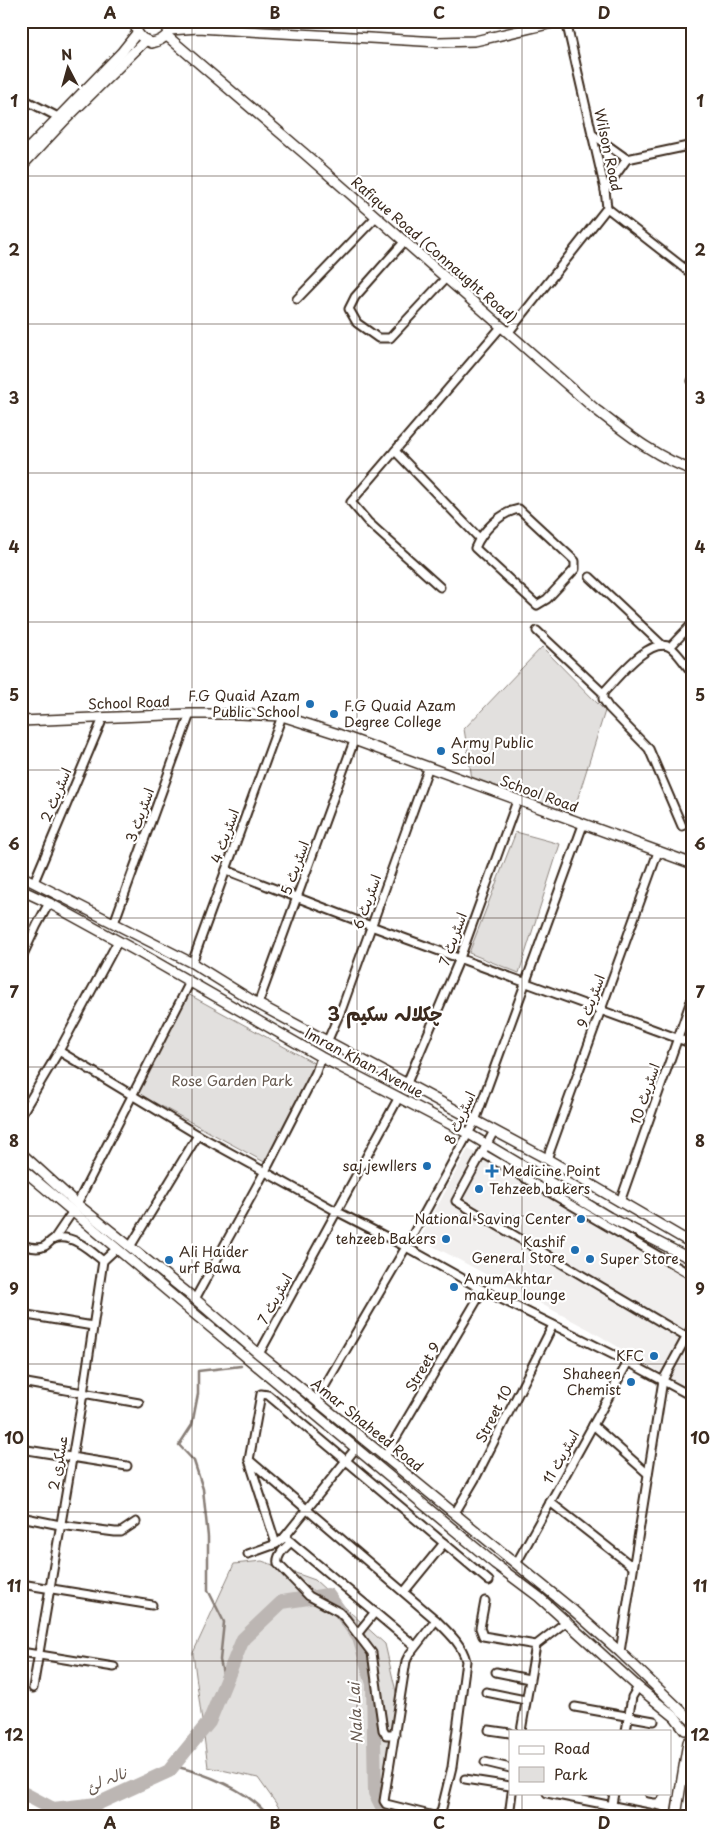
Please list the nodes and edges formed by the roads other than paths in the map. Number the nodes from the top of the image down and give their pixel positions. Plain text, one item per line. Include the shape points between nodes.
1 (135, 21) edge
2 (560, 21) edge
3 (566, 21) edge
4 (169, 29) edge
5 (137, 33) junction
6 (146, 40) junction
7 (21, 98) edge
8 (62, 119) junction
9 (592, 134) junction
10 (693, 145) edge
11 (21, 156) edge
12 (626, 159) junction
13 (21, 167) edge
14 (605, 190) junction
15 (607, 208) junction
16 (376, 217) junction
17 (404, 242) junction
18 (693, 275) edge
19 (445, 278) junction
20 (297, 299) dead end
21 (504, 330) junction
22 (395, 451) junction
23 (693, 470) edge
24 (479, 538) junction
25 (590, 577) dead end
26 (440, 587) dead end
27 (693, 623) edge
28 (537, 631) dead end
29 (662, 645) junction
30 (670, 647) junction
31 (693, 674) edge
32 (603, 693) junction
33 (190, 714) junction
34 (282, 716) junction
35 (103, 718) junction
36 (21, 721) edge
37 (354, 741) junction
38 (428, 769) junction
39 (517, 801) junction
40 (583, 825) junction
41 (682, 826) dead end
42 (658, 852) junction
43 (693, 864) edge
44 (226, 870) junction
45 (21, 876) edge
46 (34, 882) junction
47 (21, 890) edge
48 (297, 898) junction
49 (49, 903) junction
50 (114, 923) junction
51 (371, 926) junction
52 (118, 941) junction
53 (460, 958) junction
54 (21, 959) edge
55 (192, 963) junction
56 (190, 982) junction
57 (525, 982) junction
58 (693, 995) edge
59 (258, 1004) junction
60 (601, 1010) junction
61 (678, 1039) junction
62 (327, 1042) junction
63 (693, 1044) edge
64 (59, 1050) junction
65 (322, 1057) junction
66 (406, 1083) junction
67 (132, 1096) junction
68 (399, 1098) junction
69 (21, 1115) edge
70 (476, 1121) junction
71 (494, 1131) junction
72 (469, 1134) junction
73 (198, 1135) junction
74 (487, 1145) junction
75 (21, 1153) edge
76 (482, 1153) junction
77 (547, 1159) junction
78 (21, 1168) edge
79 (264, 1171) junction
80 (620, 1202) junction
81 (75, 1208) junction
82 (336, 1211) junction
83 (693, 1230) edge
84 (54, 1238) junction
85 (690, 1243) edge
86 (21, 1245) edge
87 (130, 1247) junction
88 (406, 1247) junction
89 (117, 1248) junction
90 (693, 1260) edge
91 (103, 1261) junction
92 (693, 1276) edge
93 (483, 1290) junction
94 (195, 1299) junction
95 (21, 1314) edge
96 (554, 1325) junction
97 (693, 1325) edge
98 (93, 1326) junction
99 (690, 1339) edge
100 (259, 1354) junction
101 (628, 1362) junction
102 (663, 1380) junction
103 (21, 1382) edge
104 (83, 1394) junction
105 (693, 1397) edge
106 (316, 1401) junction
107 (139, 1404) dead end
108 (311, 1410) junction
109 (593, 1425) junction
110 (356, 1448) junction
111 (21, 1449) edge
112 (72, 1458) junction
113 (384, 1458) junction
114 (249, 1460) junction
115 (346, 1460) junction
116 (127, 1466) dead end
117 (648, 1474) junction
118 (550, 1502) junction
119 (307, 1510) junction
120 (455, 1513) junction
121 (21, 1517) edge
122 (136, 1522) dead end
123 (60, 1525) junction
124 (285, 1537) junction
125 (291, 1542) junction
126 (444, 1543) junction
127 (276, 1544) junction
128 (248, 1554) dead end
129 (516, 1564) junction
130 (633, 1567) junction
131 (489, 1581) dead end
132 (21, 1584) edge
133 (50, 1589) junction
134 (404, 1592) junction
135 (485, 1601) dead end
136 (152, 1605) dead end
137 (375, 1612) junction
138 (576, 1613) junction
139 (436, 1620) junction
140 (567, 1621) junction
141 (358, 1633) junction
142 (536, 1645) junction
143 (415, 1646) junction
144 (21, 1652) edge
145 (620, 1652) junction
146 (38, 1655) junction
147 (114, 1667) dead end
148 (496, 1672) dead end
149 (529, 1679) junction
150 (638, 1686) junction
151 (33, 1688) dead end
152 (486, 1692) dead end
153 (525, 1700) junction
154 (575, 1707) dead end
155 (629, 1716) junction
156 (693, 1720) edge
157 (654, 1721) dead end
158 (489, 1730) dead end
159 (520, 1730) edge
160 (626, 1730) edge
161 (685, 1730) junction
162 (509, 1733) edge
163 (395, 1735) junction
164 (691, 1743) edge
165 (485, 1762) dead end
166 (509, 1768) edge
167 (466, 1779) dead end
168 (509, 1786) edge
169 (512, 1794) edge
170 (553, 1794) edge
171 (614, 1794) edge
172 (611, 1806) junction
173 (660, 1815) edge
174 (436, 1816) edge
175 (509, 1816) edge
176 (610, 1816) edge
177 (676, 1816) edge

1 - 5 main road
2 - 4 main road via 475,41 439,42
3 - 9 street, Wilson Road
4 - 6 main road via 157,42
4 - 16 main road, Rafique Road (Connaught Road)
5 - 6 main road
5 - 8 main road
6 - 8 main road
7 - 8 street
8 - 11 main road
8 - 13 main road
9 - 12 street
9 - 14 street, Wilson Road
10 - 12 street
12 - 14 street
14 - 15 street, Wilson Road
15 - 18 street, Wilson Road
15 - 21 street
16 - 17 main road, Rafique Road (Connaught Road)
16 - 20 street
17 - 19 main road, Rafique Road (Connaught Road)
17 - 19 street via 355,297 349,309 357,323 378,338 390,338
19 - 21 main road, Rafique Road (Connaught Road)
21 - 22 street
21 - 23 main road, Rafique Road (Connaught Road) via 595,409 642,444
22 - 24 street
22 - 26 street via 351,502 368,522
24 - 24 street via 475,548 536,605 547,599 576,569 574,561 519,509 509,511
25 - 29 street
27 - 30 street
28 - 32 street
29 - 30 street
29 - 32 street via 650,648 634,661
30 - 31 street
32 - 41 street via 609,708 649,750
33 - 34 main road, School Road
33 - 35 main road, School Road
33 - 50 street, اسٹریٹ 3
34 - 37 main road, School Road
34 - 44 street, اسٹریٹ 4
35 - 36 main road, School Road
35 - 46 street, اسٹریٹ 2
37 - 38 main road, School Road
37 - 48 street, اسٹریٹ 5
38 - 39 main road, School Road
38 - 51 street, اسٹریٹ 6
39 - 40 main road, School Road
39 - 53 street, اسٹریٹ 7
40 - 42 main road, School Road
40 - 57 street, اسٹریٹ 8
42 - 43 main road, School Road
42 - 60 street, اسٹریٹ 9
44 - 48 street
44 - 55 street, اسٹریٹ 4
45 - 46 main road, Imran Khan Avenue
46 - 50 main road, Imran Khan Avenue
47 - 49 main road, Imran Khan Avenue
48 - 51 street
48 - 59 street, اسٹریٹ 5
49 - 52 main road, Imran Khan Avenue
49 - 54 street
50 - 55 main road, Imran Khan Avenue
51 - 53 street
51 - 62 street, اسٹریٹ 6
52 - 56 main road, Imran Khan Avenue
52 - 64 street
53 - 57 street
53 - 66 street, اسٹریٹ 7
55 - 59 main road, Imran Khan Avenue
56 - 65 main road, Imran Khan Avenue
56 - 67 street
57 - 60 street
57 - 70 street, اسٹریٹ 8
58 - 61 street, اسٹریٹ 10
59 - 62 main road, Imran Khan Avenue
60 - 61 street
60 - 77 street, اسٹریٹ 9
61 - 63 street
61 - 80 street, اسٹریٹ 10
62 - 66 main road, Imran Khan Avenue
64 - 67 street
64 - 69 street
65 - 68 main road, Imran Khan Avenue
65 - 79 street
66 - 70 main road, Imran Khan Avenue
67 - 73 street
67 - 81 street
68 - 72 main road, Imran Khan Avenue
68 - 82 street, اسٹریٹ 7
70 - 71 main road, Imran Khan Avenue
70 - 72 street, اسٹریٹ 8
71 - 74 street
71 - 77 main road, Imran Khan Avenue
72 - 74 main road, Imran Khan Avenue
72 - 88 street, اسٹریٹ 8
73 - 79 street
73 - 87 street
74 - 76 street
74 - 90 main road, Imran Khan Avenue via 622,1224
75 - 81 main road, Amar Shaheed Road
76 - 92 street
76 - 99 street via 456,1201
77 - 80 main road, Imran Khan Avenue
78 - 81 main road, Amar Shaheed Road
79 - 82 street
79 - 94 street
80 - 85 main road, Imran Khan Avenue
81 - 84 street
81 - 87 main road, Amar Shaheed Road
81 - 89 main road, Amar Shaheed Road
82 - 88 street
82 - 100 street, اسٹریٹ 7
83 - 85 street
84 - 86 street via 39,1248
84 - 91 street via 75,1241
87 - 94 main road, Amar Shaheed Road
88 - 93 street
88 - 106 street, اسٹریٹ 8
89 - 91 street
89 - 108 main road, Amar Shaheed Road
91 - 98 street, عسکری 2
93 - 96 street
93 - 113 street, Street 9
94 - 100 main road, Amar Shaheed Road
95 - 98 street
96 - 101 street
96 - 120 street, Street 10
97 - 99 street
98 - 104 street, عسکری 2
99 - 102 street
100 - 106 main road, Amar Shaheed Road
101 - 102 street
101 - 109 street, اسٹریٹ 11
102 - 105 street
102 - 117 street
103 - 104 street
104 - 107 street
104 - 112 street, عسکری 2
106 - 108 main road
106 - 113 main road, Amar Shaheed Road
108 - 110 main road, Amar Shaheed Road
109 - 117 street
109 - 118 street, اسٹریٹ 11
110 - 115 street
110 - 140 main road, Amar Shaheed Road
111 - 112 street
112 - 116 street
112 - 123 street, عسکری 2
113 - 120 main road, Amar Shaheed Road
114 - 115 street via 259,1397 264,1394
114 - 119 street
114 - 127 street
115 - 119 street
115 - 126 street
117 - 130 street
118 - 129 street, اسٹریٹ 11
118 - 130 street
119 - 124 street
119 - 134 street
120 - 129 main road, Amar Shaheed Road
121 - 123 street
122 - 123 street via 121,1532
123 - 133 street, عسکری 2
124 - 125 street
124 - 127 street
125 - 137 street
125 - 141 street via 279,1556 278,1564 309,1596 339,1612
126 - 131 street
126 - 134 street
127 - 128 street
129 - 138 main road, Amar Shaheed Road
130 - 145 street
132 - 133 street
133 - 136 street
133 - 146 street, عسکری 2
134 - 139 street
135 - 142 street via 480,1628 483,1636
137 - 141 street
137 - 143 street
138 - 140 main road
138 - 145 main road, Amar Shaheed Road
139 - 143 street
139 - 174 street via 460,1647 466,1662 452,1767 441,1812
140 - 142 street
140 - 150 main road, Amar Shaheed Road
141 - 163 street via 372,1653 384,1732
142 - 149 street
143 - 163 street via 406,1661
144 - 146 street
145 - 156 main road, Amar Shaheed Road
146 - 147 street
146 - 151 street, عسکری 2
148 - 149 street
149 - 153 street
150 - 155 street via 632,1697
150 - 161 main road, Amar Shaheed Road via 675,1717
152 - 153 street
153 - 159 street
154 - 155 street
155 - 157 street
155 - 160 street
156 - 161 main road
158 - 162 street
161 - 164 main road
163 - 174 street via 384,1803
164 - 177 main road
165 - 166 street
167 - 168 street
169 - 175 street
170 - 172 street
171 - 172 street
172 - 173 street
172 - 176 street

